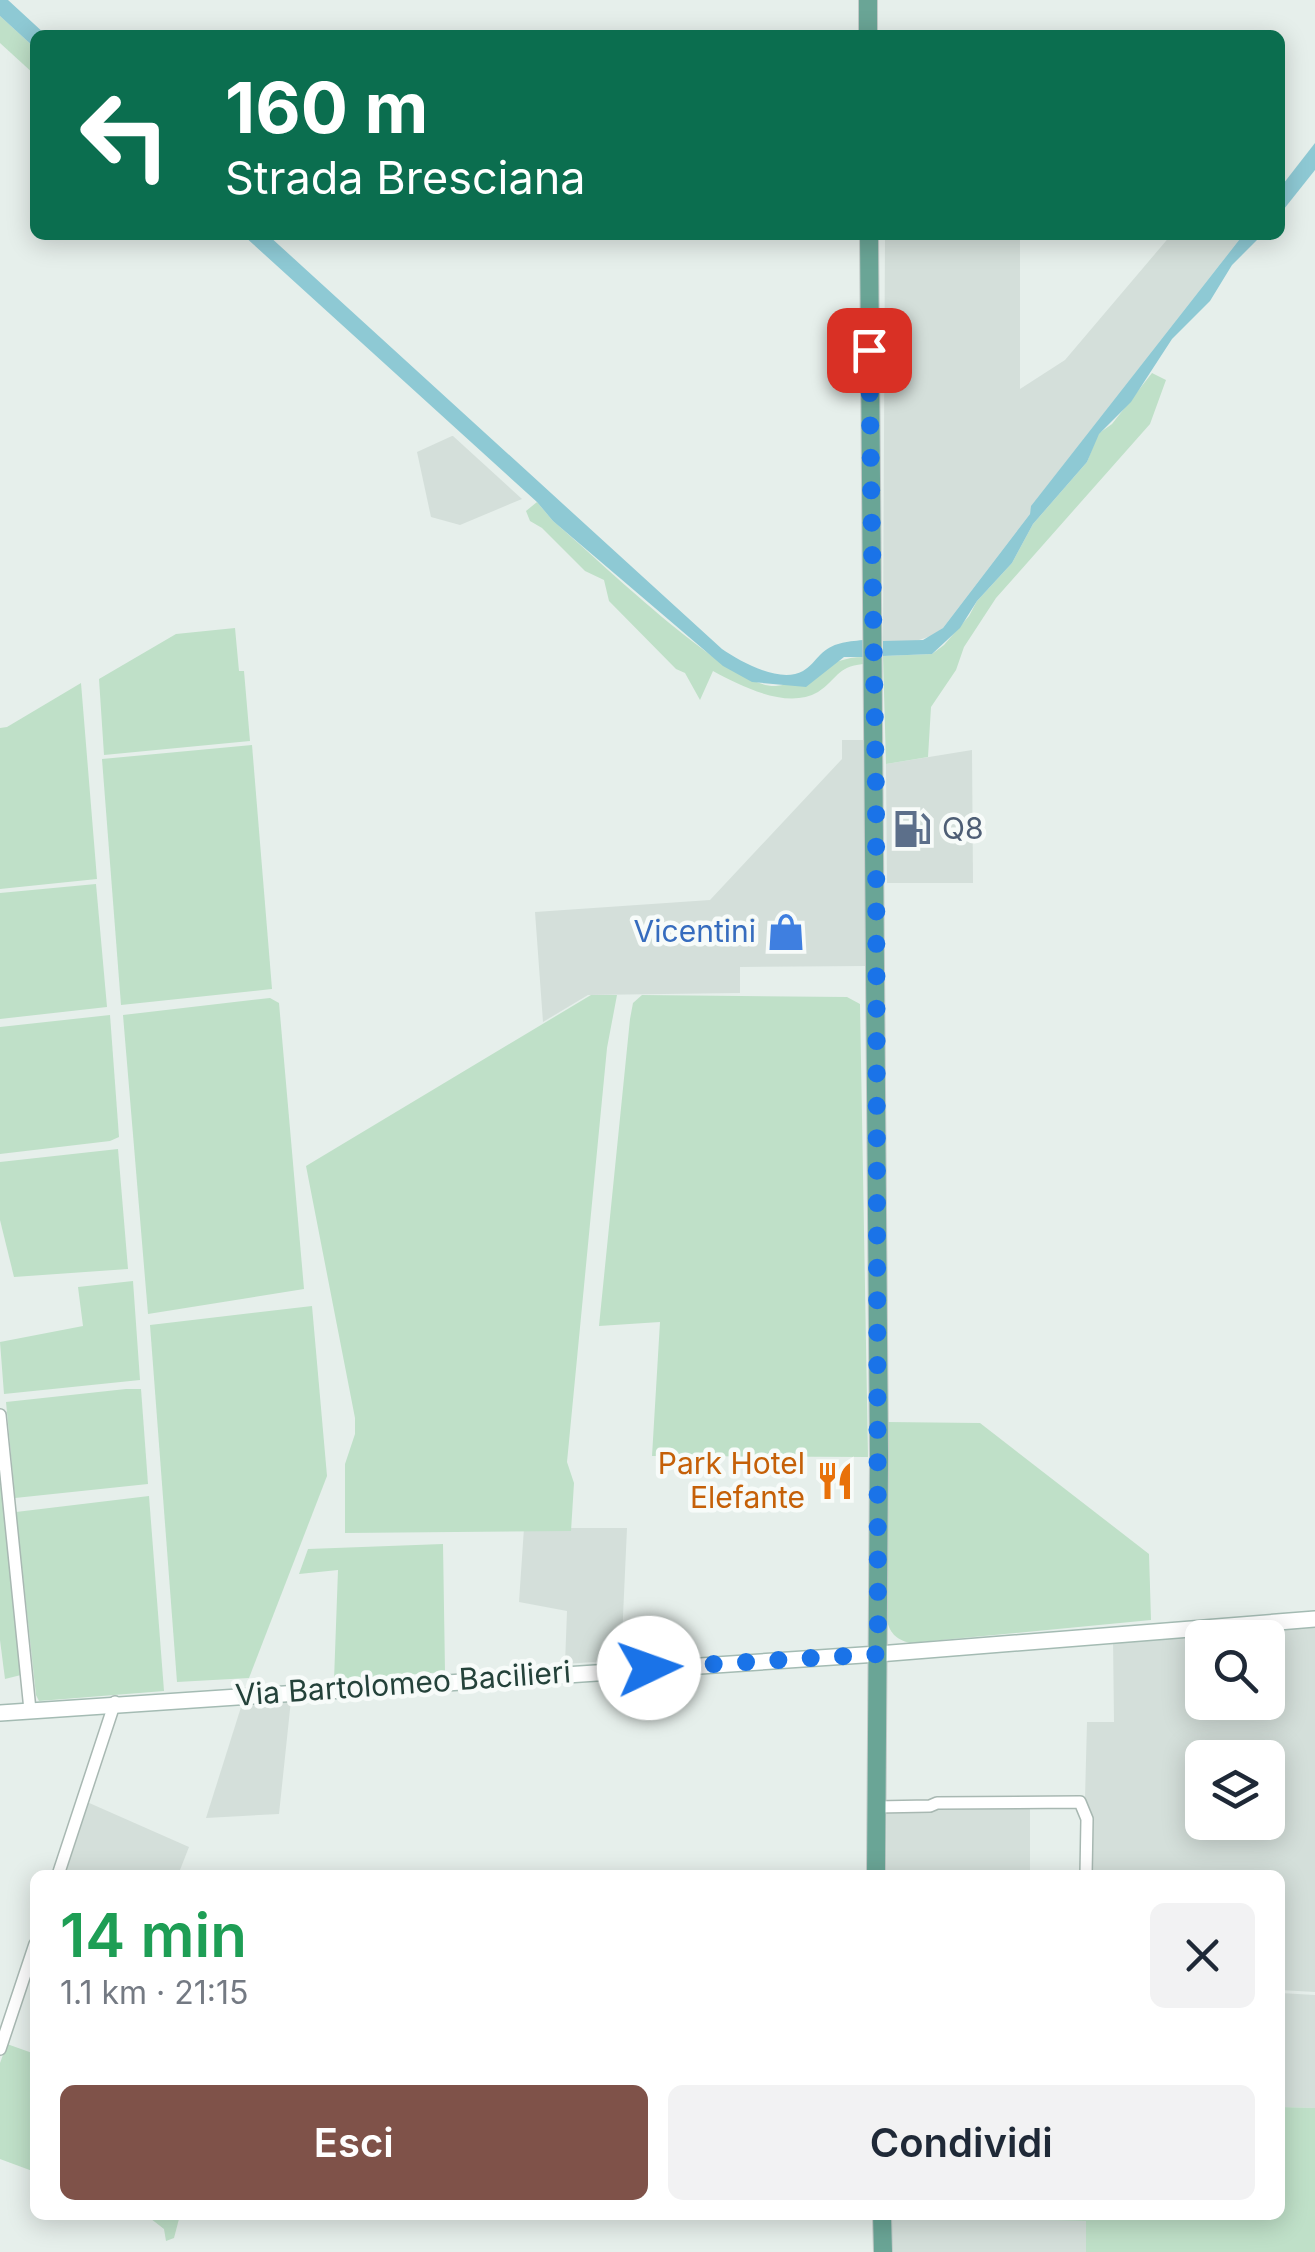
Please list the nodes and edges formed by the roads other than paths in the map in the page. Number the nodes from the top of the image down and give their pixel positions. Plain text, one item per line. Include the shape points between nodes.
1 (868, 0) edge
2 (868, 30) edge
3 (868, 240) edge
4 (0, 1415) edge
5 (1315, 1619) edge
6 (878, 1654) junction
7 (115, 1702) junction
8 (30, 1710) junction
9 (0, 1712) edge
10 (876, 1807) junction
11 (60, 1870) edge
12 (876, 1870) edge
13 (1086, 1870) edge
14 (30, 1959) edge
15 (0, 2049) edge
16 (882, 2220) edge
17 (882, 2252) edge

1 - 2 main road
3 - 6 main road
4 - 8 street
5 - 6 street, Via Bartolomeo Bacilieri
6 - 7 street, Via Bartolomeo Bacilieri
6 - 10 main road
7 - 8 street, Via Bartolomeo Bacilieri
7 - 11 street
8 - 9 street, Via Bartolomeo Bacilieri
10 - 12 main road
10 - 13 street via 1080,1802 1087,1819
14 - 15 street
16 - 17 main road

